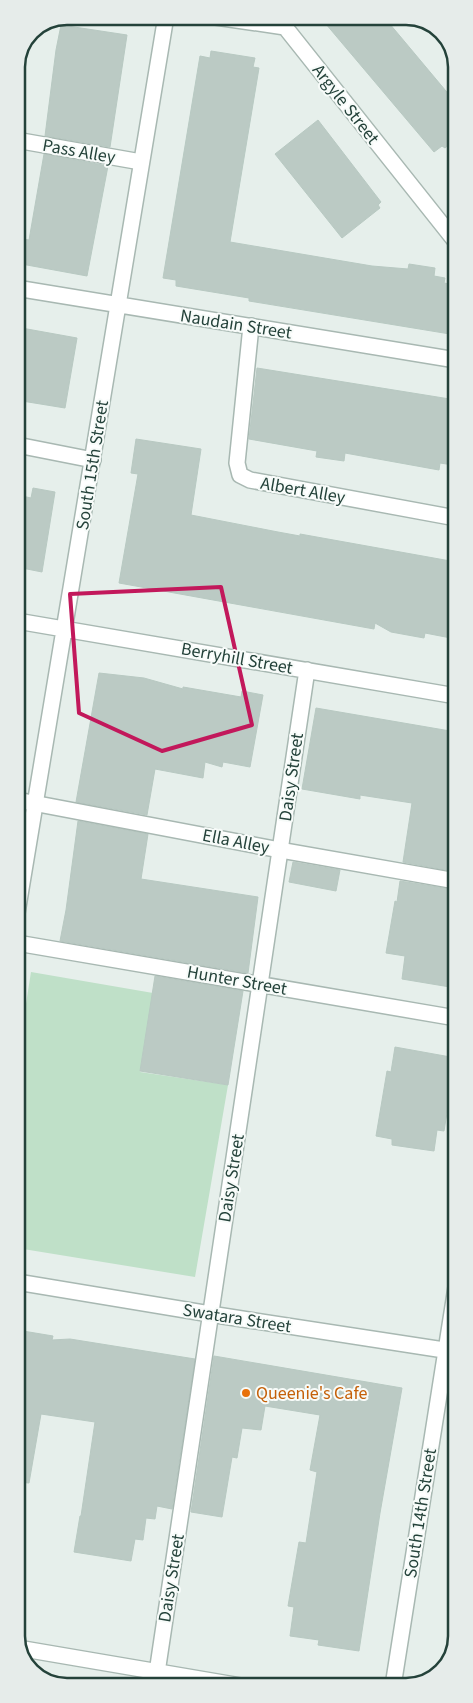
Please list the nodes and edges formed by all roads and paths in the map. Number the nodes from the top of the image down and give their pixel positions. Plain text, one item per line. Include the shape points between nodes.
1 (164, 25) edge
2 (277, 25) edge
3 (25, 142) edge
4 (141, 162) junction
5 (448, 232) edge
6 (25, 290) edge
7 (118, 305) junction
8 (251, 326) junction
9 (448, 359) edge
10 (25, 447) edge
11 (92, 460) junction
12 (448, 517) edge
13 (25, 622) edge
14 (64, 628) junction
15 (307, 670) junction
16 (448, 695) edge
17 (25, 801) edge
18 (35, 803) junction
19 (280, 850) junction
20 (25, 864) edge
21 (448, 880) edge
22 (25, 944) edge
23 (260, 984) junction
24 (448, 1017) edge
25 (25, 1283) edge
26 (210, 1314) junction
27 (448, 1351) edge
28 (448, 1368) edge
29 (28, 1650) edge
30 (152, 1678) edge
31 (156, 1678) edge
32 (394, 1678) edge

1 - 4 street, South 15th Street
2 - 5 street, Argyle Street via 285,26
3 - 4 street, Pass Alley
4 - 7 street, South 15th Street
6 - 7 street, Naudain Street
7 - 8 street, Naudain Street
7 - 11 street, South 15th Street
8 - 9 street, Naudain Street
8 - 12 street, Albert Alley via 236,463 240,475 250,480
10 - 11 street
11 - 14 street, South 15th Street
13 - 14 street, Berryhill Street
14 - 15 street, Berryhill Street
14 - 18 street, South 15th Street
15 - 16 street, Berryhill Street
15 - 19 street, Daisy Street
17 - 18 street, Ella Alley
18 - 19 street, Ella Alley
18 - 20 street, South 15th Street
19 - 21 street, Ella Alley
19 - 23 street, Daisy Street
22 - 23 street, Hunter Street
23 - 24 street, Hunter Street
23 - 26 street, Daisy Street
25 - 26 street, Swatara Street
26 - 27 street, Swatara Street
26 - 31 street, Daisy Street
28 - 32 street, South 14th Street
29 - 30 street

